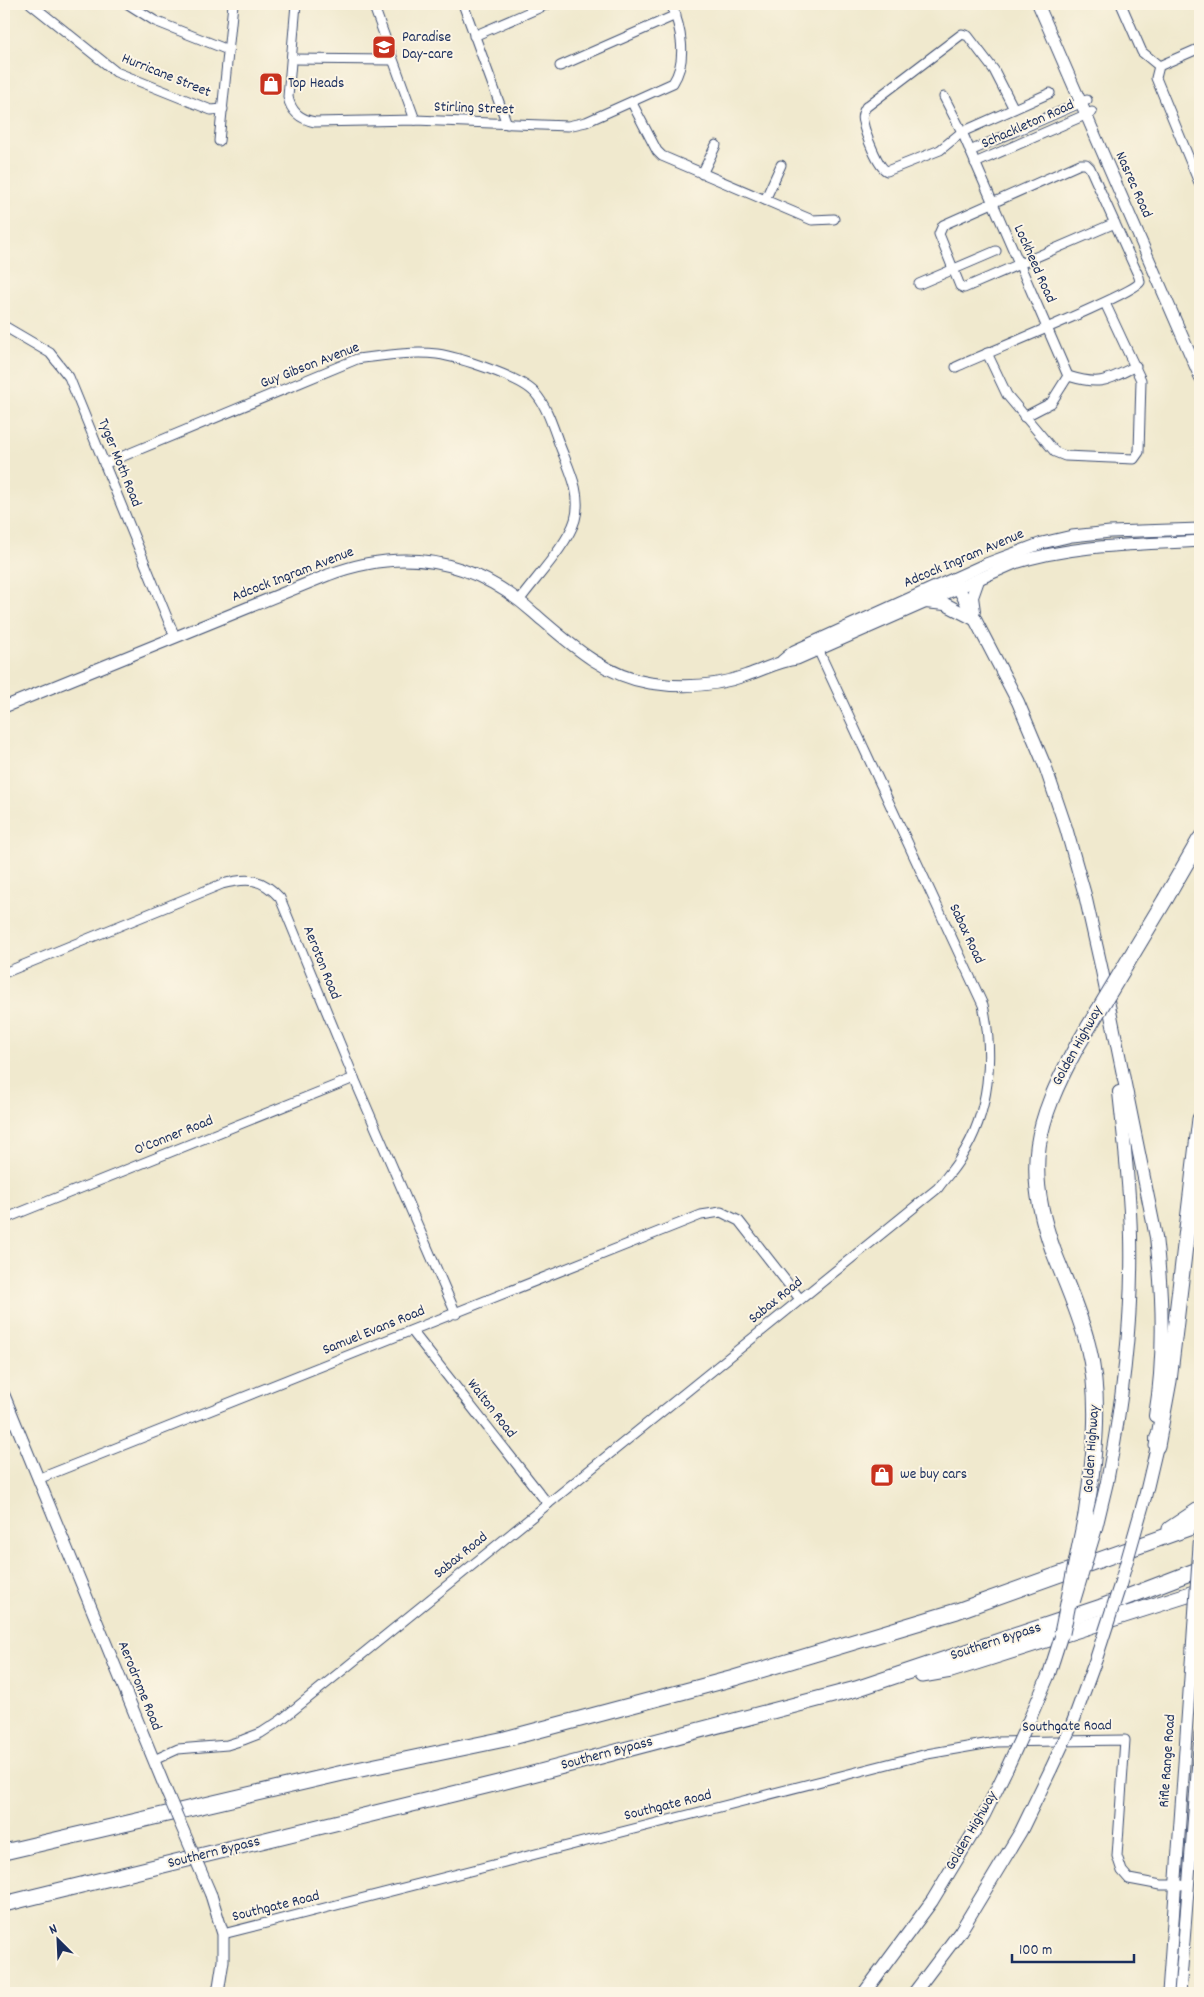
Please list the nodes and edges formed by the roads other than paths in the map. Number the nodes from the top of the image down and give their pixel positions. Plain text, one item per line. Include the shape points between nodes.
1 (31, 4) edge
2 (128, 4) edge
3 (233, 4) edge
4 (296, 4) edge
5 (373, 4) edge
6 (462, 4) edge
7 (548, 4) edge
8 (671, 4) edge
9 (1038, 4) edge
10 (1045, 4) edge
11 (1122, 4) edge
12 (676, 15) junction
13 (474, 36) junction
14 (1200, 48) edge
15 (228, 50) junction
16 (292, 59) junction
17 (392, 60) junction
18 (560, 66) dead end
19 (1158, 66) junction
20 (1050, 92) dead end
21 (944, 97) dead end
22 (1084, 101) junction
23 (632, 103) junction
24 (223, 109) junction
25 (1014, 109) junction
26 (1089, 113) junction
27 (415, 120) junction
28 (507, 124) junction
29 (1026, 126) junction
30 (962, 132) junction
31 (1032, 138) junction
32 (220, 141) dead end
33 (716, 145) dead end
34 (970, 150) junction
35 (975, 163) junction
36 (781, 165) dead end
37 (702, 174) junction
38 (1200, 185) edge
39 (765, 200) junction
40 (993, 203) junction
41 (834, 219) dead end
42 (1115, 223) junction
43 (996, 251) dead end
44 (1019, 265) junction
45 (953, 269) junction
46 (919, 284) dead end
47 (1105, 303) junction
48 (4, 326) edge
49 (1046, 326) junction
50 (987, 353) junction
51 (1200, 358) edge
52 (1136, 366) junction
53 (956, 367) dead end
54 (1068, 376) junction
55 (1200, 377) edge
56 (1024, 417) junction
57 (104, 464) junction
58 (1200, 524) edge
59 (1200, 529) edge
60 (1188, 530) junction
61 (1200, 543) edge
62 (978, 580) junction
63 (957, 584) junction
64 (518, 601) junction
65 (925, 602) junction
66 (976, 620) junction
67 (175, 637) junction
68 (817, 646) junction
69 (4, 707) edge
70 (1200, 839) edge
71 (4, 973) edge
72 (1111, 1025) junction
73 (354, 1078) junction
74 (1200, 1119) edge
75 (4, 1219) edge
76 (800, 1300) junction
77 (456, 1314) junction
78 (412, 1331) junction
79 (4, 1395) edge
80 (1157, 1446) junction
81 (38, 1479) junction
82 (548, 1504) junction
83 (1200, 1509) edge
84 (1200, 1524) edge
85 (1200, 1531) edge
86 (1153, 1542) junction
87 (1200, 1569) edge
88 (1200, 1590) edge
89 (1062, 1633) junction
90 (856, 1689) junction
91 (1200, 1735) edge
92 (154, 1760) junction
93 (103, 1830) junction
94 (4, 1852) edge
95 (4, 1863) edge
96 (1190, 1884) junction
97 (1174, 1885) junction
98 (4, 1904) edge
99 (223, 1934) junction
100 (218, 1993) edge
101 (864, 1993) edge
102 (914, 1993) edge
103 (1168, 1993) edge
104 (1180, 1993) edge

1 - 24 street, Hurricane Street via 116,72 211,110
2 - 15 street via 155,21
3 - 15 street
4 - 16 street, Stirling Street
5 - 17 street
6 - 13 street
7 - 13 street
8 - 12 street, Stirling Street
9 - 22 street, Nasrec Road
10 - 22 street, Nasrec Road
11 - 19 street via 1142,52
12 - 18 street
12 - 23 street, Stirling Street via 681,35 675,81
13 - 28 street
14 - 19 street
15 - 24 street
16 - 17 street
16 - 27 street, Stirling Street via 289,104 303,119 314,122
17 - 27 street
19 - 38 street via 1157,86
20 - 25 street
21 - 30 street, Lockheed Road
22 - 26 street, Nasrec Road
22 - 29 street, Schackleton Road
23 - 28 street, Stirling Street via 580,124
23 - 37 street via 659,154
24 - 32 street
25 - 30 street
25 - 30 street via 994,70 968,36 962,34 863,111 862,122 884,171 940,150
26 - 31 street, Schackleton Road
26 - 51 street, Nasrec Road
26 - 55 street, Nasrec Road
27 - 28 street, Stirling Street
29 - 31 street
29 - 34 street, Schackleton Road
30 - 34 street, Lockheed Road
31 - 35 street, Schackleton Road
33 - 37 street
34 - 35 street, Lockheed Road
35 - 40 street, Lockheed Road
36 - 39 street
37 - 39 street
39 - 41 street via 812,220
40 - 42 street via 1083,164 1090,168
40 - 44 street, Lockheed Road
40 - 45 street via 940,228
42 - 44 street
42 - 47 street via 1140,282 1134,289
43 - 45 street
44 - 45 street via 964,288
44 - 49 street, Lockheed Road
45 - 46 street
47 - 49 street
47 - 52 street
48 - 57 street, Tyger Moth Road via 50,353 69,377
49 - 50 street
49 - 54 street, Lockheed Road
50 - 53 street
50 - 56 street via 1007,395
52 - 54 street via 1097,382
52 - 56 street via 1140,380 1140,421 1139,452 1134,459 1060,455
54 - 56 street via 1054,401
57 - 64 street, Guy Gibson Avenue via 357,359 438,354 498,373 523,383 535,393 546,411 574,481 577,499 572,527
57 - 67 street, Tyger Moth Road
58 - 60 street
59 - 60 street, Adcock Ingram Avenue
60 - 63 street, Adcock Ingram Avenue via 1072,536 1042,543 1011,553
61 - 62 street, Adcock Ingram Avenue via 1072,548 1015,563
62 - 63 street, Adcock Ingram Avenue
62 - 66 main road via 972,597
63 - 65 street, Adcock Ingram Avenue
63 - 66 main road
63 - 68 street, Adcock Ingram Avenue
64 - 67 street, Adcock Ingram Avenue via 503,588 454,566 416,560 384,560 344,569
64 - 68 street, Adcock Ingram Avenue via 581,653 610,669 649,683 705,685 748,675 782,661 794,651
65 - 66 main road via 945,604
65 - 68 street, Adcock Ingram Avenue
66 - 72 main road via 1018,702 1060,810 1085,895
67 - 69 street, Adcock Ingram Avenue
68 - 76 street, Sabax Road via 981,998 989,1036 989,1063 987,1088 976,1127 962,1156 938,1188
70 - 89 highway, Golden Highway, bridge via 1058,1082 1044,1117 1038,1150 1036,1176 1046,1228 1081,1320 1093,1378 1096,1429 1086,1515
71 - 73 street, Aeroton Road via 222,884 248,879 269,886 280,898
72 - 80 main road via 1156,1237 1162,1287 1163,1336 1155,1420
72 - 89 main road, bridge via 1129,1186 1131,1286 1123,1391 1107,1482 1078,1591
73 - 75 street, O'Conner Road
73 - 77 street, Aeroton Road
74 - 80 highway via 1169,1381
76 - 77 street, Samuel Evans Road via 739,1221 721,1212 702,1215
76 - 82 street, Sabax Road
77 - 78 street, Samuel Evans Road
78 - 81 street, Samuel Evans Road
78 - 82 street, Walton Road
79 - 81 street, Aerodrome Road
80 - 102 main road, bridge via 1145,1497 1073,1722 1021,1831 965,1923
81 - 92 street, Aerodrome Road
82 - 92 street, Sabax Road via 261,1733 227,1745 178,1749
83 - 86 highway
84 - 86 highway
85 - 97 street, Rifle Range Road, bridge
86 - 93 highway via 958,1611 734,1678 504,1739 347,1772
87 - 90 highway, Southern Bypass via 1101,1607
88 - 90 highway via 950,1670
89 - 101 main road, Golden Highway, bridge via 1049,1674 984,1815 932,1901
90 - 98 highway, Southern Bypass via 502,1782
91 - 96 street, Rifle Range Road
92 - 99 street, Aerodrome Road, bridge
93 - 94 highway
93 - 95 highway via 70,1844
96 - 97 street
96 - 104 street, Rifle Range Road
97 - 99 street, Southgate Road via 1140,1883 1129,1879 1119,1865 1125,1740 1053,1739 996,1742 927,1754
97 - 103 street, Rifle Range Road
99 - 100 street, Aerodrome Road

